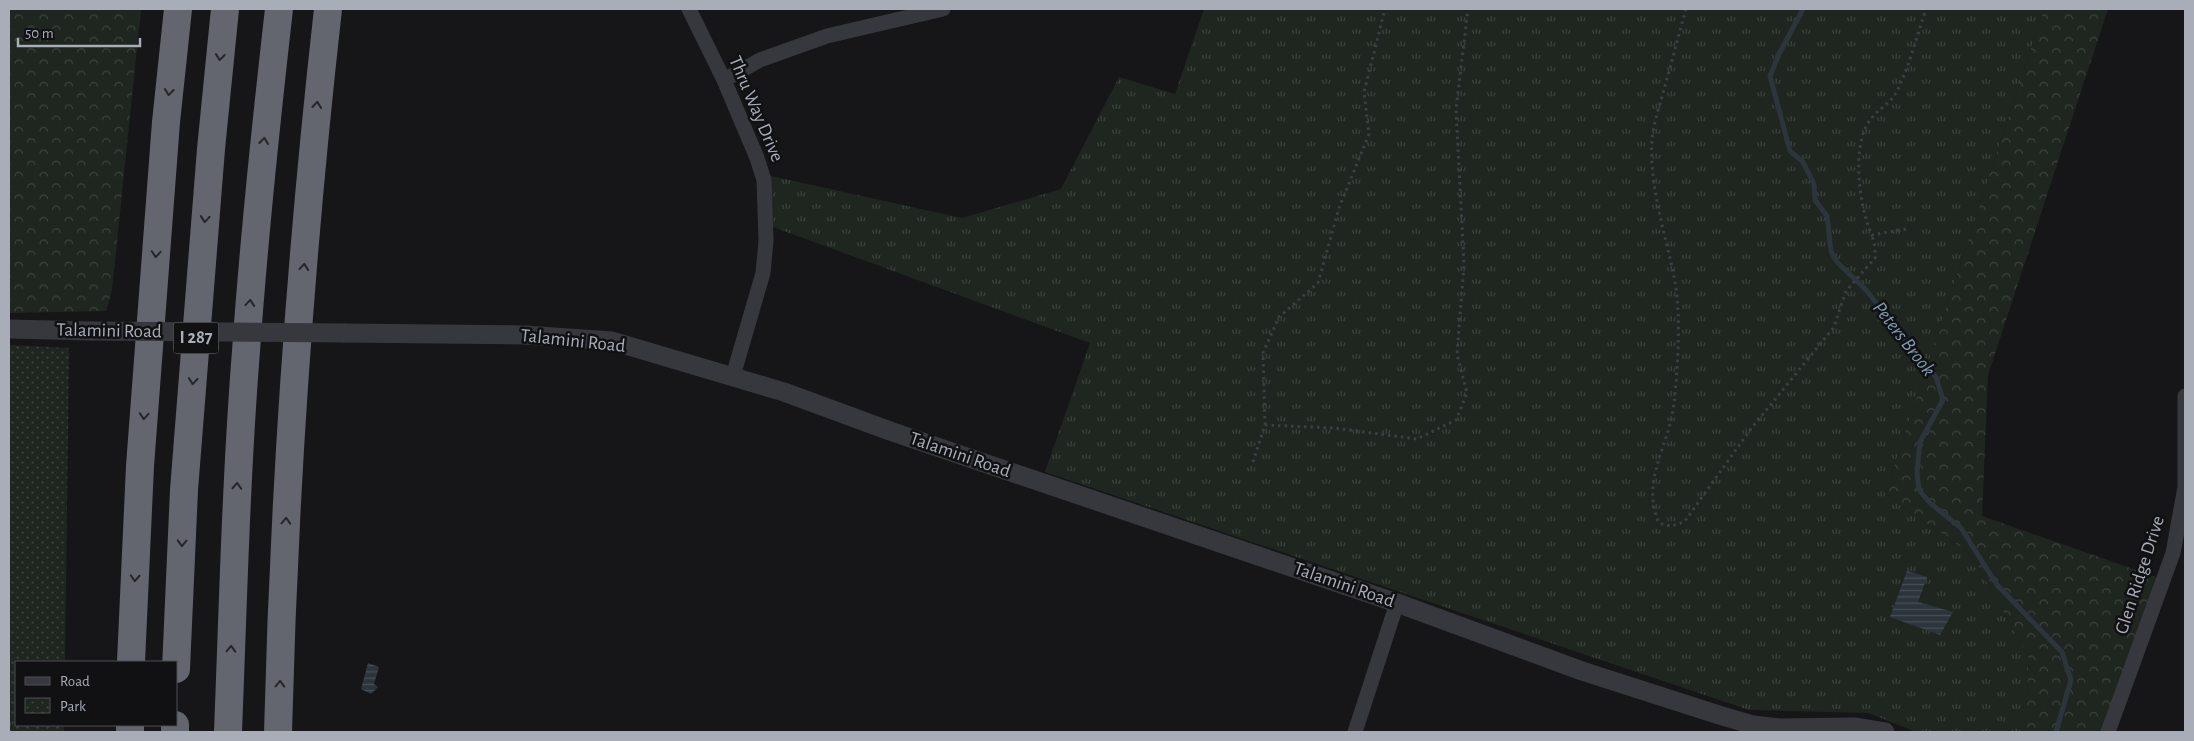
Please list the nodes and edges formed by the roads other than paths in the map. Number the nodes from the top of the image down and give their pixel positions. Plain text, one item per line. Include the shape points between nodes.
1 (178, 9) edge
2 (225, 9) edge
3 (279, 9) edge
4 (328, 9) edge
5 (689, 9) edge
6 (943, 9) edge
7 (724, 80) junction
8 (9, 330) edge
9 (734, 376) junction
10 (2185, 396) edge
11 (2185, 402) edge
12 (1397, 603) junction
13 (131, 661) edge
14 (176, 661) edge
15 (228, 732) edge
16 (278, 732) edge
17 (1355, 732) edge
18 (1885, 732) edge
19 (2108, 732) edge

1 -> 13 highway, I 287 via 166,122 140,466
2 -> 14 highway, I 287 via 184,490
15 -> 3 highway, I 287 via 237,489 246,352
16 -> 4 highway via 289,461 316,118
5 - 7 street, Thru Way Drive
6 - 7 street via 828,36 760,60
7 - 9 street, Thru Way Drive via 764,180 766,241 763,273
8 - 9 street, Talamini Road, bridge via 525,335 612,341
9 - 12 street, Talamini Road
10 - 11 street, Glen Ridge Drive
11 - 19 street, Glen Ridge Drive via 2185,487 2179,528 2173,553
12 - 17 street
12 - 18 street, Talamini Road via 1582,671 1745,722 1780,728 1854,727

